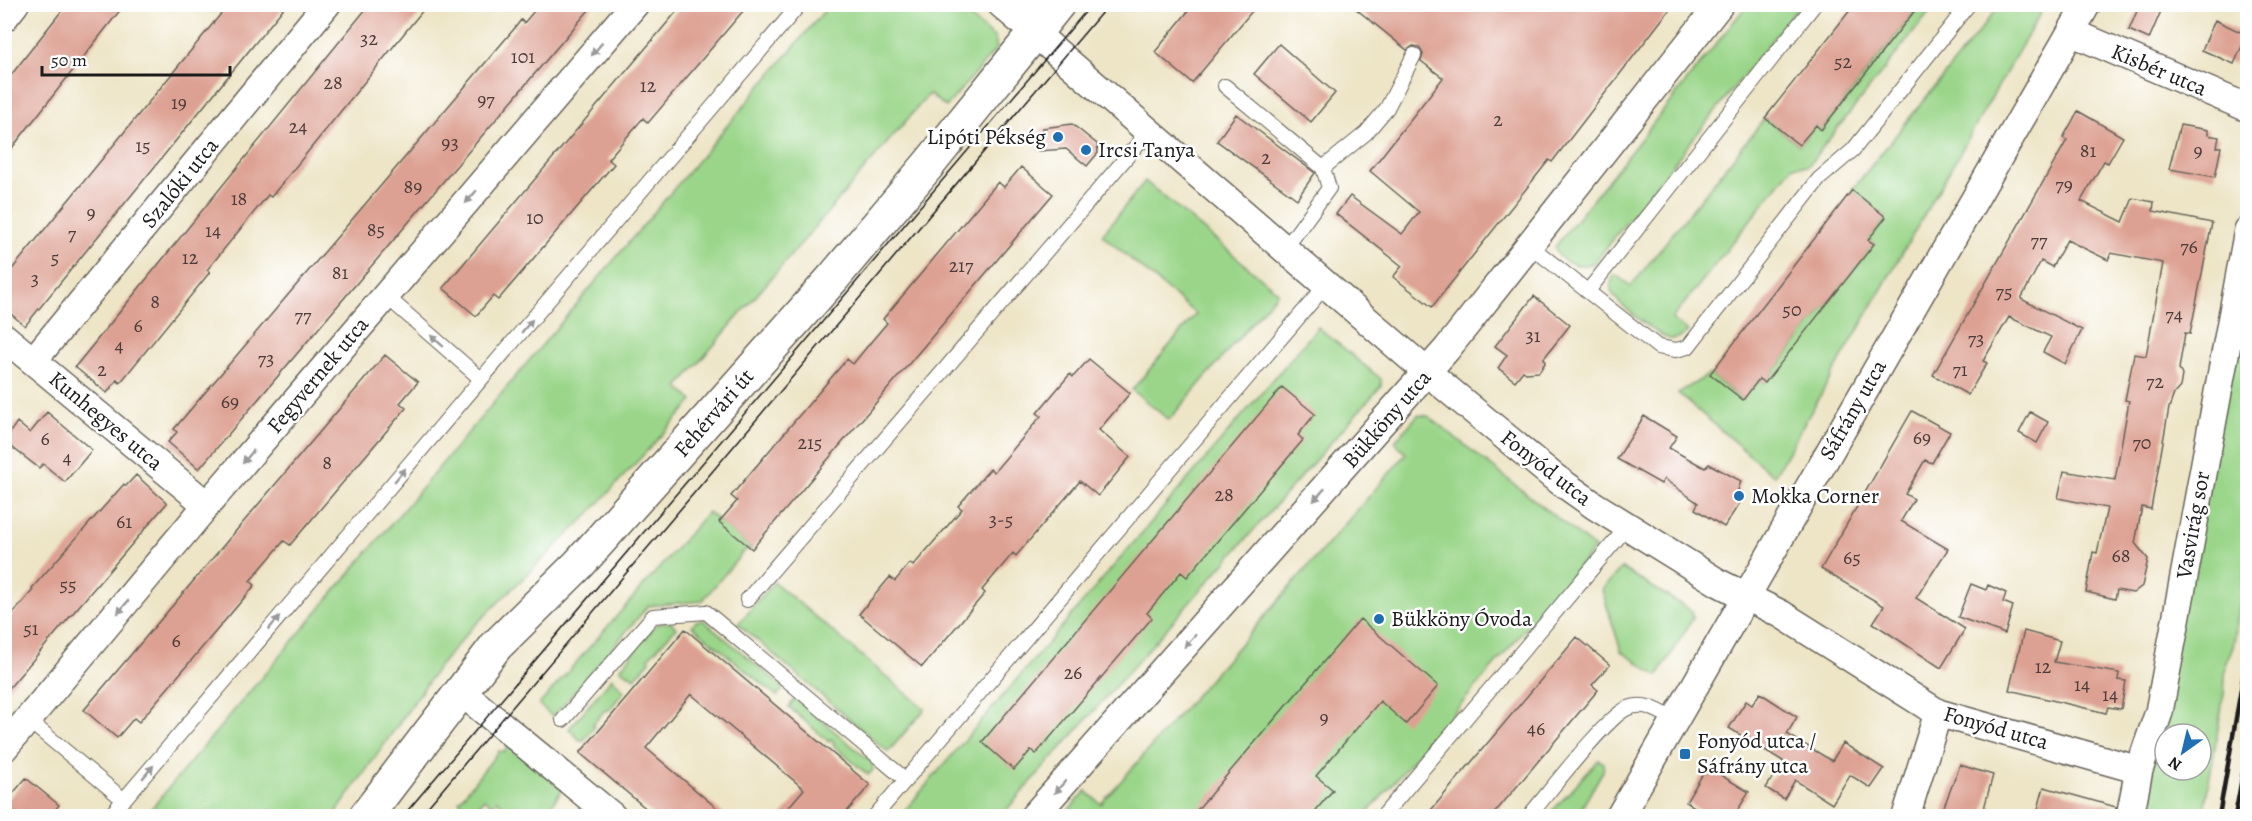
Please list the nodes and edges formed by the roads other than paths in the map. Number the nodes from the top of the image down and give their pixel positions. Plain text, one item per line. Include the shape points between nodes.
1 (15, 4) edge
2 (327, 4) edge
3 (635, 4) edge
4 (800, 4) edge
5 (1001, 4) edge
6 (1058, 4) edge
7 (1720, 4) edge
8 (1815, 4) edge
9 (1969, 4) edge
10 (2087, 4) edge
11 (4, 18) edge
12 (2071, 32) junction
13 (1035, 34) junction
14 (1414, 55) dead end
15 (1225, 86) dead end
16 (2247, 108) edge
17 (1149, 131) junction
18 (1323, 168) junction
19 (2247, 230) edge
20 (1529, 245) junction
21 (1285, 249) junction
22 (1326, 285) junction
23 (1588, 291) junction
24 (386, 296) junction
25 (4, 337) edge
26 (33, 361) junction
27 (1427, 372) junction
28 (482, 379) junction
29 (207, 505) junction
30 (1628, 527) junction
31 (1746, 596) junction
32 (747, 600) dead end
33 (460, 691) junction
34 (1938, 713) junction
35 (28, 720) junction
36 (563, 720) dead end
37 (1675, 720) junction
38 (4, 748) edge
39 (2139, 770) junction
40 (906, 780) junction
41 (124, 800) junction
42 (110, 816) edge
43 (366, 816) edge
44 (612, 816) edge
45 (875, 816) edge
46 (1034, 816) edge
47 (1383, 816) edge
48 (1529, 816) edge
49 (1620, 816) edge
50 (1906, 816) edge
51 (2130, 816) edge

1 - 11 street
2 - 26 street, Szalóki utca
3 -> 24 street, Fegyvernek utca
28 -> 4 lane
5 - 13 street, Fonyód utca
6 - 13 street, Fehérvári út
7 - 20 street, Bükköny utca
8 - 23 lane
9 - 23 lane via 1853,150 1819,179 1688,347 1658,347
10 - 12 street, Sáfrány utca
12 - 16 street, Kisbér utca
12 - 31 street, Sáfrány utca
13 - 17 street, Fonyód utca
13 - 33 street, Fehérvári út via 833,278 579,564 496,646
14 - 18 lane via 1387,108 1366,133
15 - 18 lane
17 - 21 street, Fonyód utca
17 - 32 lane
18 - 21 lane via 1329,188
19 - 39 street, Vasvirág sor via 2159,712
20 - 23 lane
20 - 27 street, Bükköny utca
21 - 22 street, Fonyód utca
22 - 27 street, Fonyód utca
22 - 40 lane
28 -> 24 lane
24 -> 29 street, Fegyvernek utca
25 - 26 street, Kunhegyes utca
26 - 29 street, Kunhegyes utca
27 - 30 street, Fonyód utca via 1554,477
27 -> 46 street, Bükköny utca
41 -> 28 lane
29 -> 35 street, Fegyvernek utca
30 - 31 street, Fonyód utca
30 - 47 lane
31 - 34 street, Fonyód utca
31 - 37 street, Sáfrány utca
33 - 43 street, Fehérvári út
33 - 44 street
34 - 39 street, Fonyód utca
34 - 50 street
35 - 38 street, Fegyvernek utca
35 - 41 lane
36 - 40 lane via 653,616 706,612
37 - 48 lane via 1651,706 1628,708 1603,729
37 - 49 street, Sáfrány utca
39 - 51 street, Vasvirág sor
40 - 45 lane
41 - 42 lane

